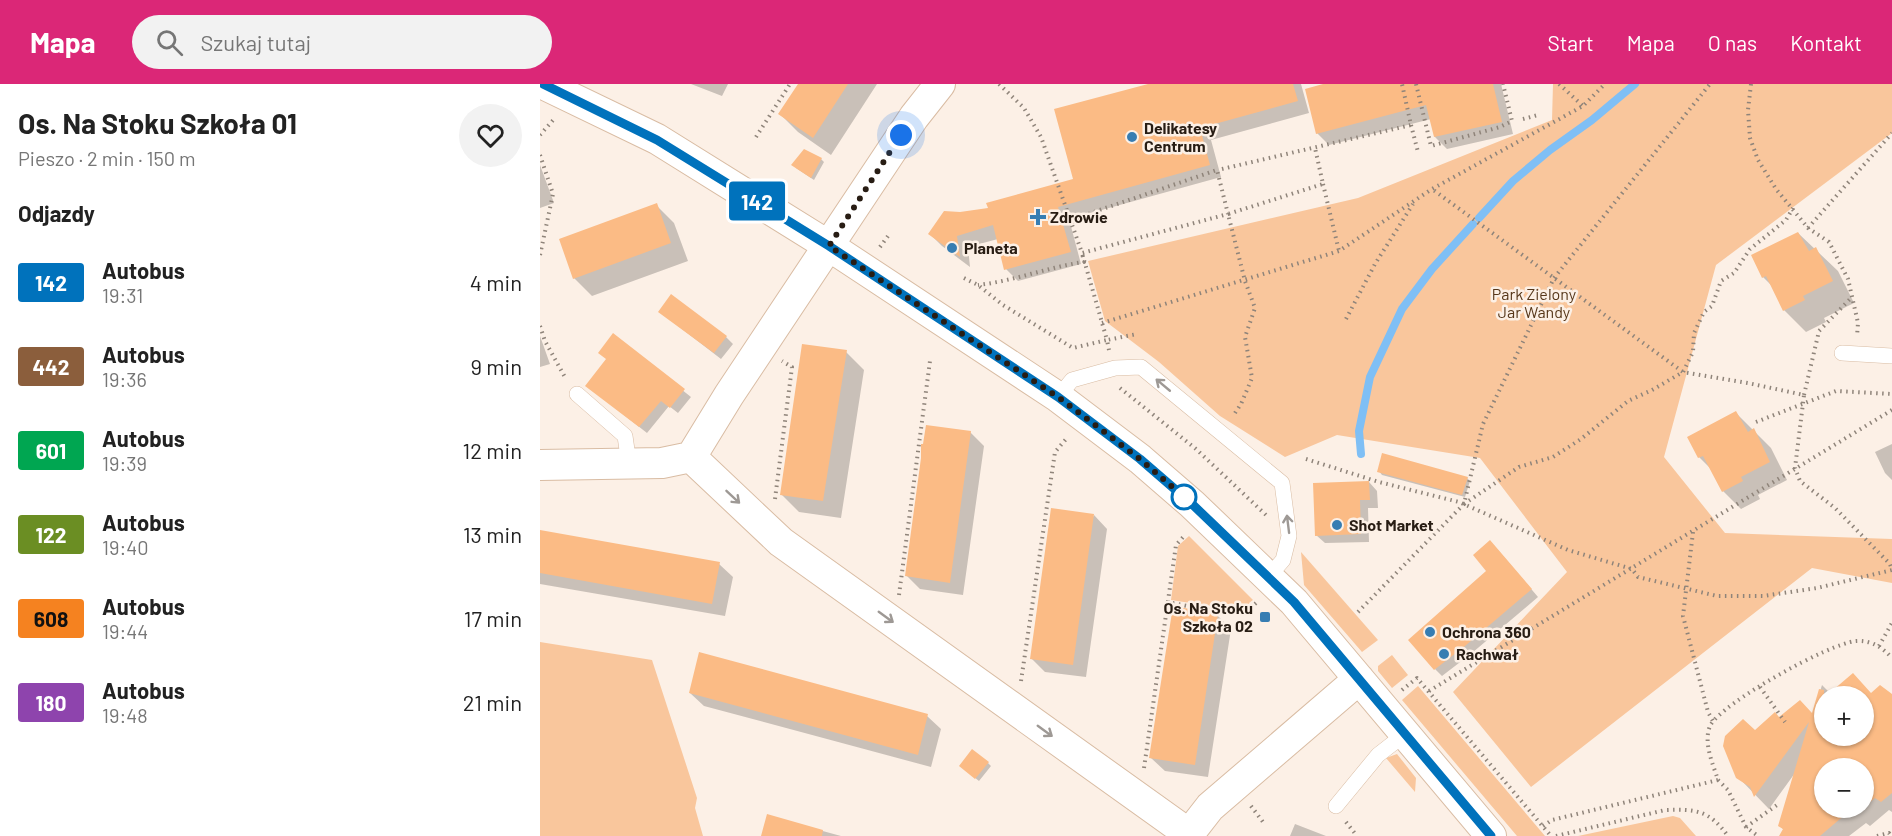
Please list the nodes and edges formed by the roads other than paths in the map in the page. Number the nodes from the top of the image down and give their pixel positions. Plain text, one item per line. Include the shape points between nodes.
1 (543, 84) edge
2 (940, 84) edge
3 (829, 246) junction
4 (1842, 353) dead end
5 (1892, 356) edge
6 (573, 390) road end
7 (1058, 397) junction
8 (691, 457) junction
9 (629, 464) junction
10 (540, 465) edge
11 (1264, 588) junction
12 (1359, 679) junction
13 (1405, 734) junction
14 (1336, 806) dead end
15 (1188, 835) edge
16 (1491, 836) edge

1 - 3 street via 657,140
2 - 3 street
3 - 7 street
3 - 8 street
4 - 5 lane
6 - 9 lane via 625,436
7 - 11 street via 1172,486
11 -> 7 lane via 1283,560 1289,536 1282,483 1141,367 1115,368 1072,380
8 - 9 street
8 -> 15 street via 781,542
9 - 10 street
11 - 12 street via 1294,602
12 - 13 street
12 - 15 street via 1209,807
13 - 14 lane via 1378,755
13 - 16 street

